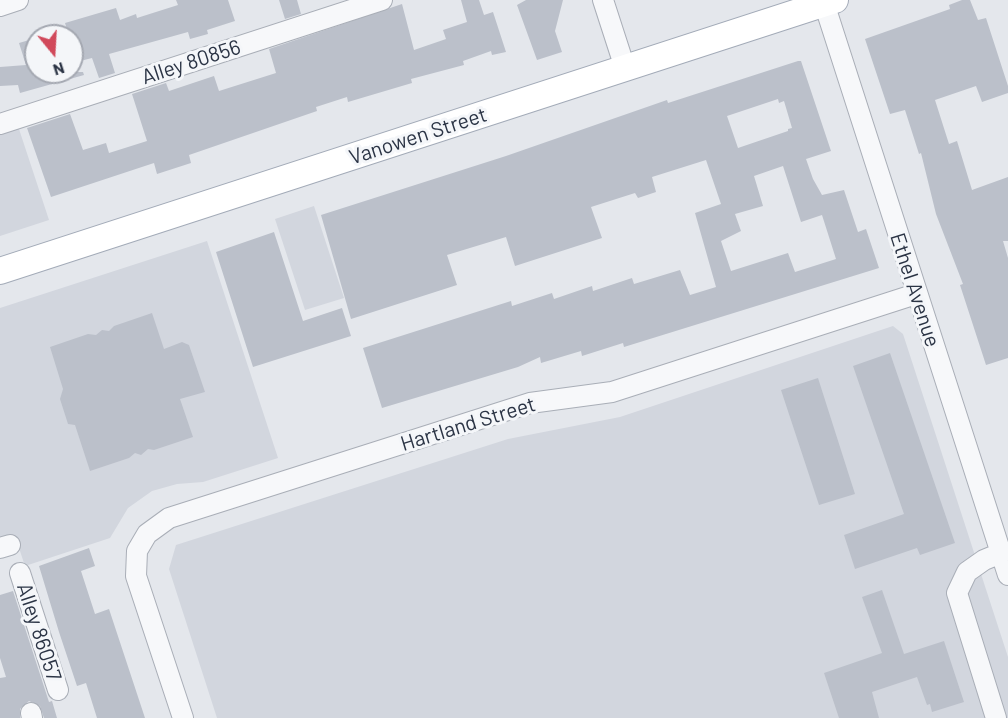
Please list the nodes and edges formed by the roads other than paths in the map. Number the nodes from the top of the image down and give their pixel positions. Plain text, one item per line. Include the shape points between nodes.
1 (18, 0) edge
2 (382, 0) edge
3 (603, 0) edge
4 (827, 1) edge
5 (0, 6) edge
6 (625, 68) junction
7 (0, 124) edge
8 (0, 271) edge
9 (916, 294) junction
10 (1002, 544) edge
11 (20, 573) dead end
12 (1008, 575) edge
13 (58, 690) dead end
14 (183, 718) edge
15 (996, 718) edge

1 - 5 street
2 - 7 street, Alley 80856
3 - 6 street
4 - 6 main road, Vanowen Street
4 - 9 street, Ethel Avenue
6 - 8 main road, Vanowen Street
9 - 10 street, Ethel Avenue
9 - 14 street, Hartland Street via 612,392 530,403 169,518 147,534 137,551 136,576
10 - 12 street, Ethel Avenue
10 - 15 street via 967,572 957,593
11 - 13 street, Alley 86057

